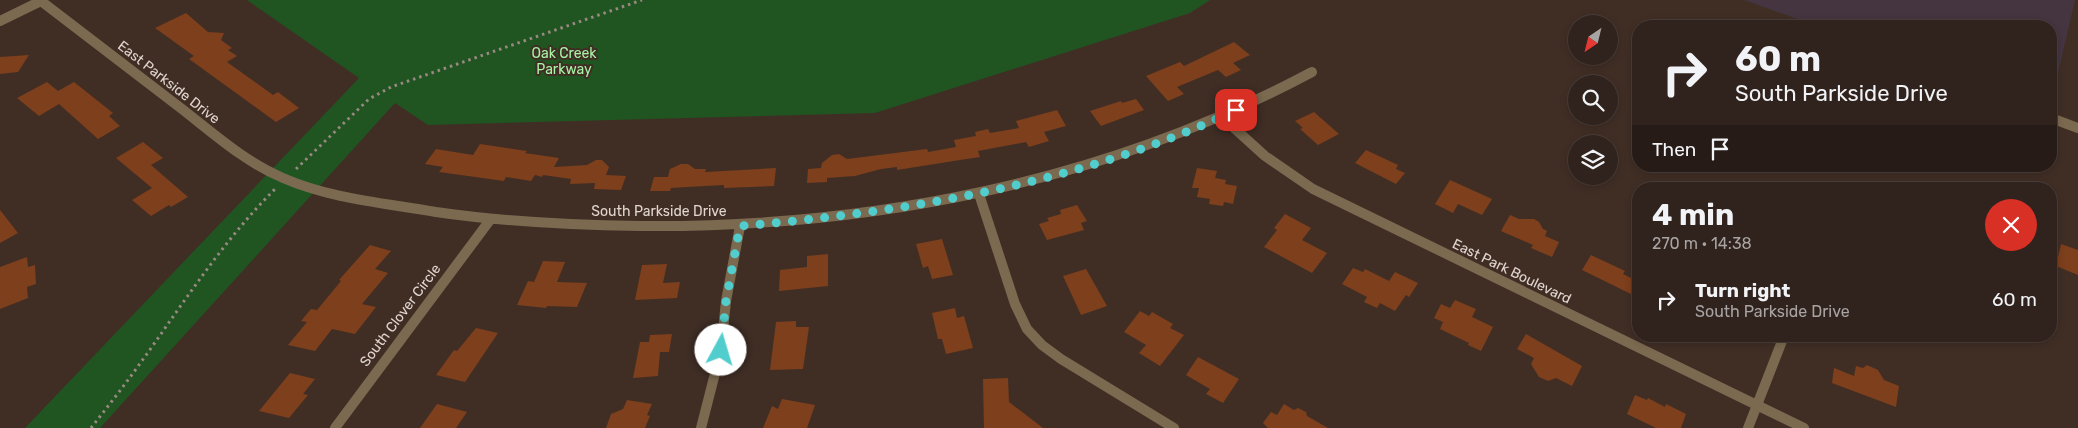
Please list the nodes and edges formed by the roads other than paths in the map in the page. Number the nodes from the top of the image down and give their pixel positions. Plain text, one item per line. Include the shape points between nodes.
1 (42, 0) edge
2 (0, 21) edge
3 (1312, 72) dead end
4 (1222, 117) junction
5 (2057, 120) edge
6 (2078, 128) edge
7 (284, 180) joint
8 (979, 194) junction
9 (490, 220) junction
10 (740, 226) junction
11 (1782, 342) edge
12 (1757, 406) junction
13 (335, 428) edge
14 (701, 428) edge
15 (1174, 428) edge
16 (1748, 428) edge
17 (1804, 428) edge

1 - 2 street
1 - 7 street, East Parkside Drive via 245,158
3 - 4 street, South Parkside Drive
4 - 8 street, South Parkside Drive via 1111,158
4 - 12 street, East Park Boulevard via 1259,152 1313,188
5 - 6 street
7 - 9 street, South Parkside Drive via 351,198
8 - 10 street, South Parkside Drive via 828,218
8 - 15 street via 1015,304 1027,329 1061,359
9 - 10 street, South Parkside Drive via 667,227
9 - 13 street, South Clover Circle
10 - 14 street via 721,350
11 - 12 street
12 - 16 street
12 - 17 street, East Park Boulevard

